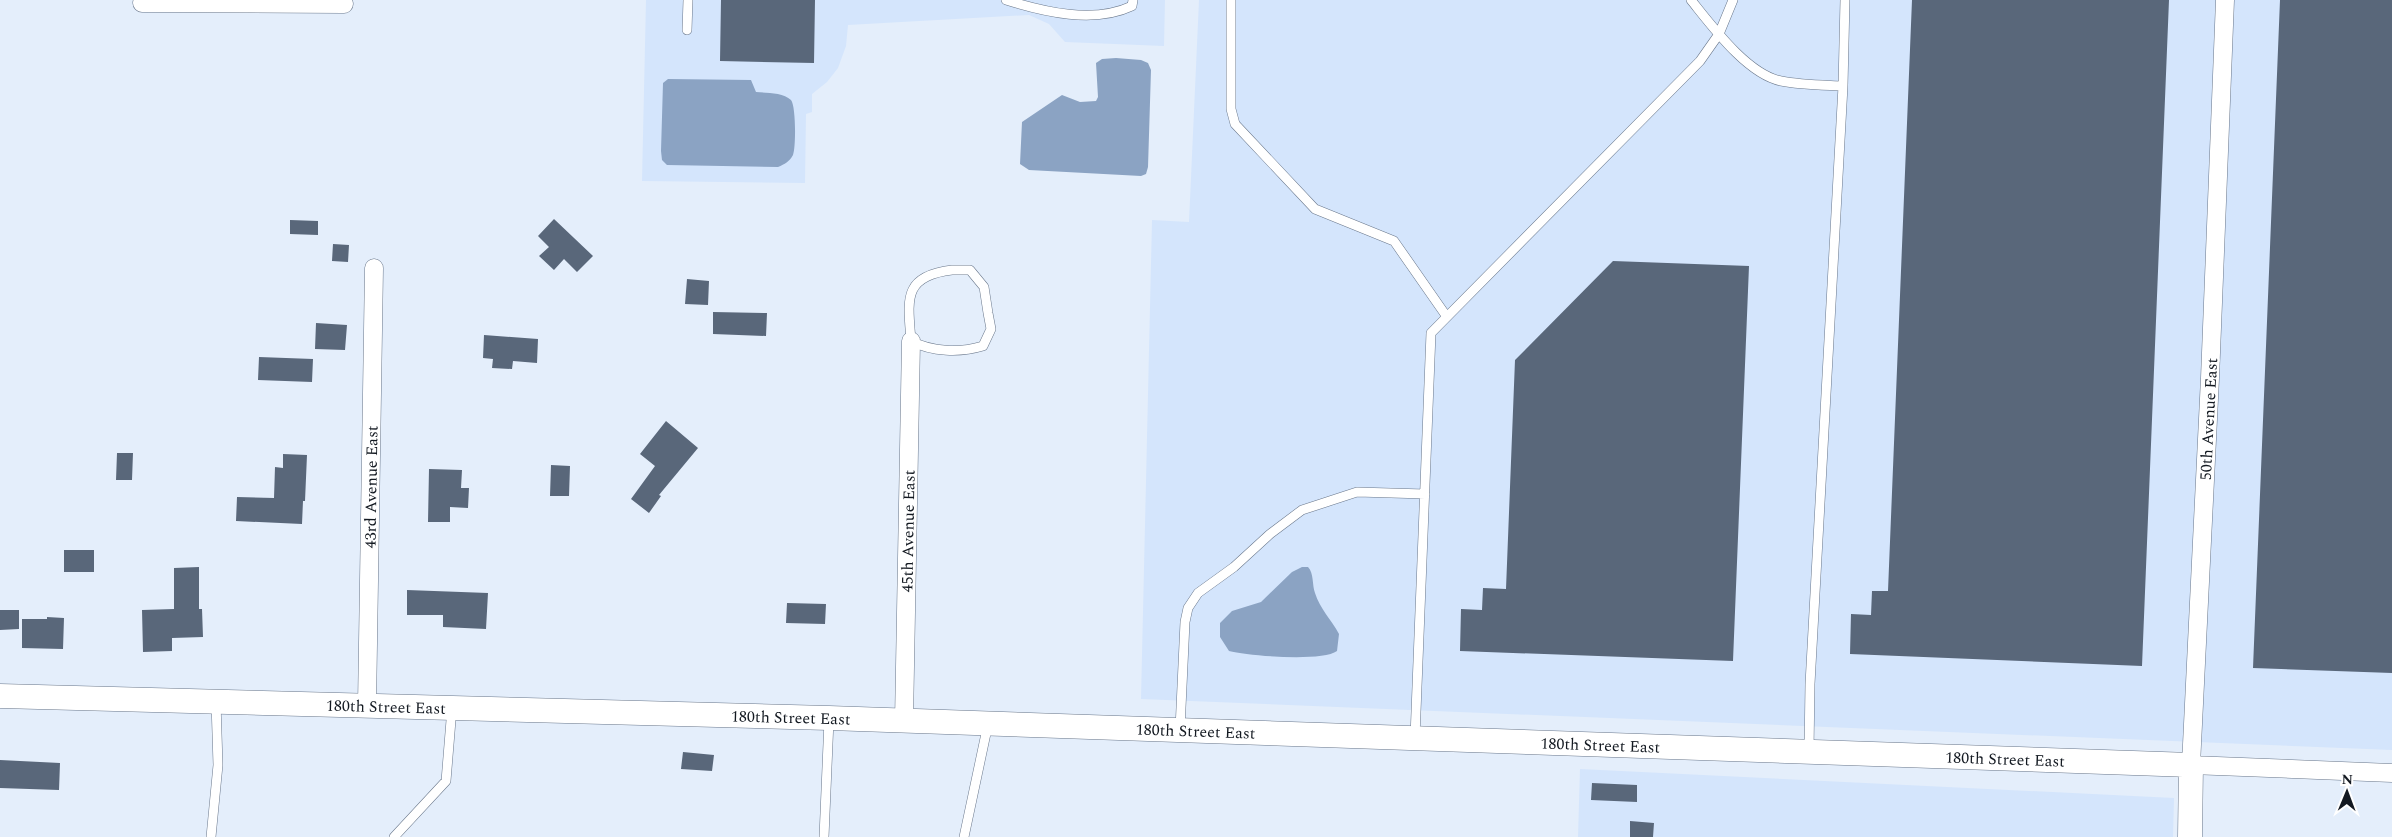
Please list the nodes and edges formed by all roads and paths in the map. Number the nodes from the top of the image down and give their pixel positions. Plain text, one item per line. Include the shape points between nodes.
1 (688, 0) edge
2 (1006, 0) edge
3 (1133, 0) edge
4 (1231, 0) edge
5 (1691, 0) edge
6 (1733, 0) edge
7 (1845, 0) edge
8 (2225, 0) edge
9 (222, 2) edge
10 (142, 3) dead end
11 (344, 4) dead end
12 (687, 30) dead end
13 (1719, 34) junction
14 (1842, 86) junction
15 (374, 268) dead end
16 (1446, 318) junction
17 (911, 341) junction
18 (1425, 494) junction
19 (0, 696) edge
20 (216, 701) junction
21 (367, 706) junction
22 (452, 708) junction
23 (829, 718) junction
24 (904, 721) junction
25 (988, 724) junction
26 (1180, 729) junction
27 (1415, 737) junction
28 (1809, 751) junction
29 (2191, 765) junction
30 (2392, 773) edge
31 (211, 837) edge
32 (394, 837) edge
33 (824, 837) edge
34 (964, 837) edge
35 (2190, 837) edge

1 - 12 lane
2 - 3 lane via 1079,15 1118,13 1132,6
4 - 16 lane via 1232,109 1235,124 1314,209 1394,242
5 - 13 lane
6 - 13 lane
7 - 14 lane
8 - 29 street, 50th Avenue East
9 - 10 street
9 - 11 street
13 - 14 lane via 1756,70 1768,77
13 - 16 lane via 1700,60
14 - 28 lane
15 - 21 street, 43rd Avenue East
16 - 18 lane via 1431,333
17 - 17 lane via 908,303 913,287 934,272 970,270 975,274 984,287 991,329 983,346 970,350 945,350
17 - 24 street, 45th Avenue East
18 - 26 lane via 1358,492 1302,510 1198,593 1192,600 1185,622
18 - 27 lane
19 - 20 street, 180th Street East
20 - 21 street, 180th Street East
20 - 31 lane via 218,765
21 - 22 street, 180th Street East
22 - 23 street, 180th Street East
22 - 32 lane via 446,781
23 - 24 street, 180th Street East
23 - 33 lane
24 - 25 street, 180th Street East
25 - 26 street, 180th Street East
25 - 34 lane
26 - 27 street, 180th Street East
27 - 28 street, 180th Street East
28 - 29 street, 180th Street East
29 - 30 street, 180th Street East
29 - 35 street, 50th Avenue East

